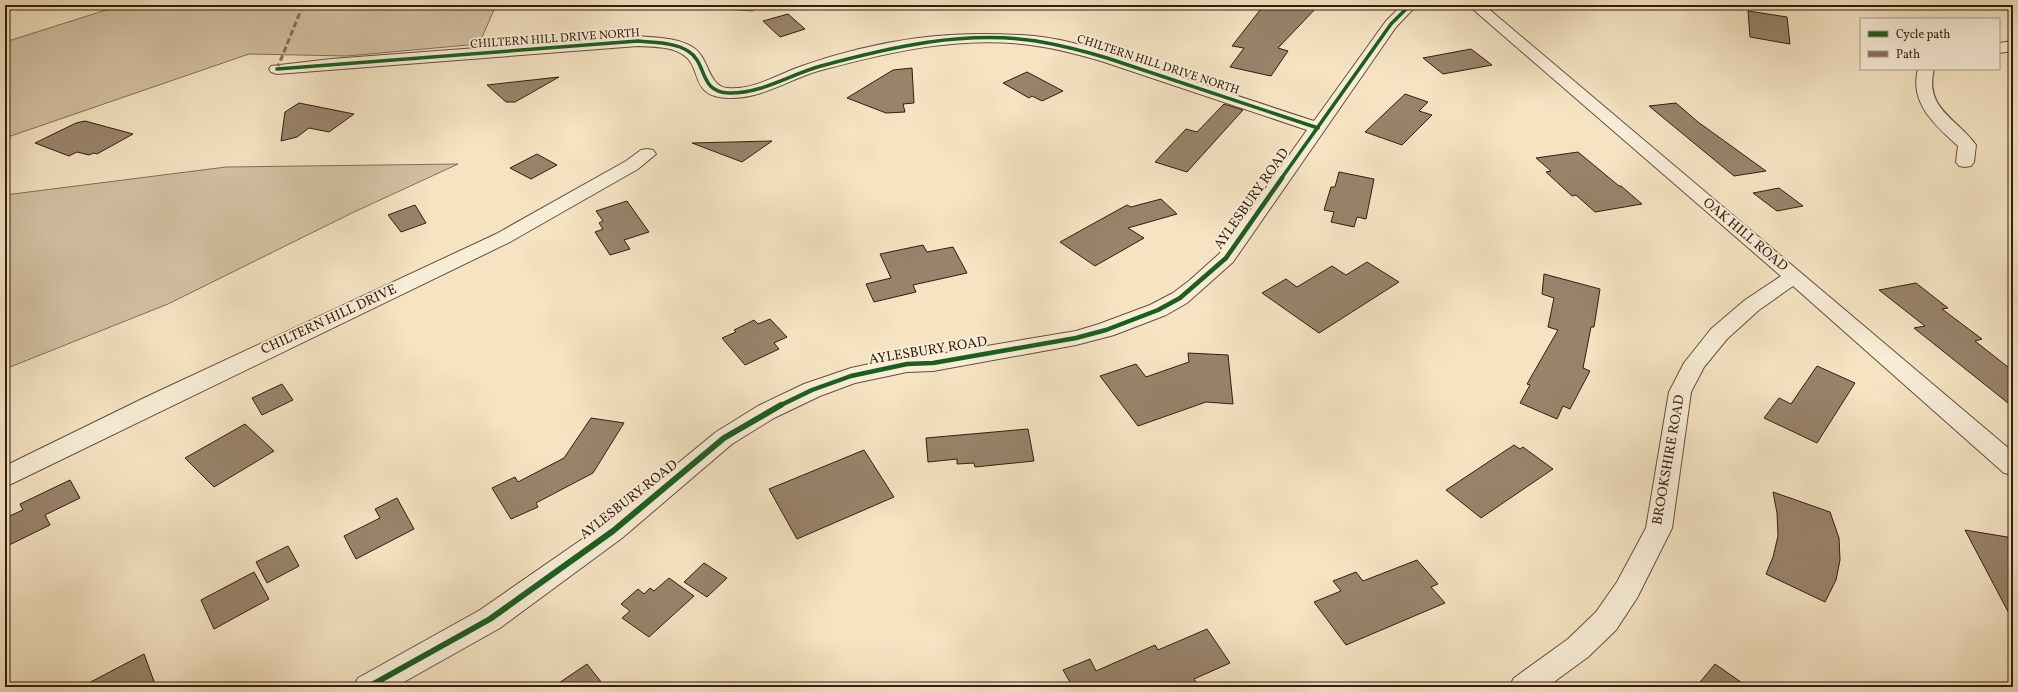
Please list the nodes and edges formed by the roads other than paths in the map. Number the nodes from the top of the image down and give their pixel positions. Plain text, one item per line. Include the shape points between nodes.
1 (1410, 5) edge
2 (1475, 5) edge
3 (2013, 46) edge
4 (2000, 48) edge
5 (277, 69) dead end
6 (1926, 70) edge
7 (1318, 128) junction
8 (647, 154) dead end
9 (1965, 162) dead end
10 (1794, 276) junction
11 (2013, 466) edge
12 (5, 477) edge
13 (368, 687) edge
14 (1524, 687) edge

1 - 7 street, AYLESBURY ROAD via 1391,24
2 - 10 street, OAK HILL ROAD
3 - 4 street
5 - 7 street, CHILTERN HILL DRIVE NORTH via 658,42 687,50 696,57 707,84 717,91 728,93 746,92 809,69 896,47 958,39 1016,39 1072,48
6 - 9 street via 1922,80 1924,94 1941,120 1967,145
7 - 13 street, AYLESBURY ROAD via 1226,258 1180,298 1133,321 1086,336 933,364 907,364 851,376 812,390 766,412 724,438 613,531 490,619
8 - 12 street, CHILTERN HILL DRIVE via 503,238 152,404
10 - 11 street, OAK HILL ROAD
10 - 14 street, BROOKSHIRE ROAD via 1730,324 1695,363 1680,392 1659,528 1627,590 1606,621 1578,648

